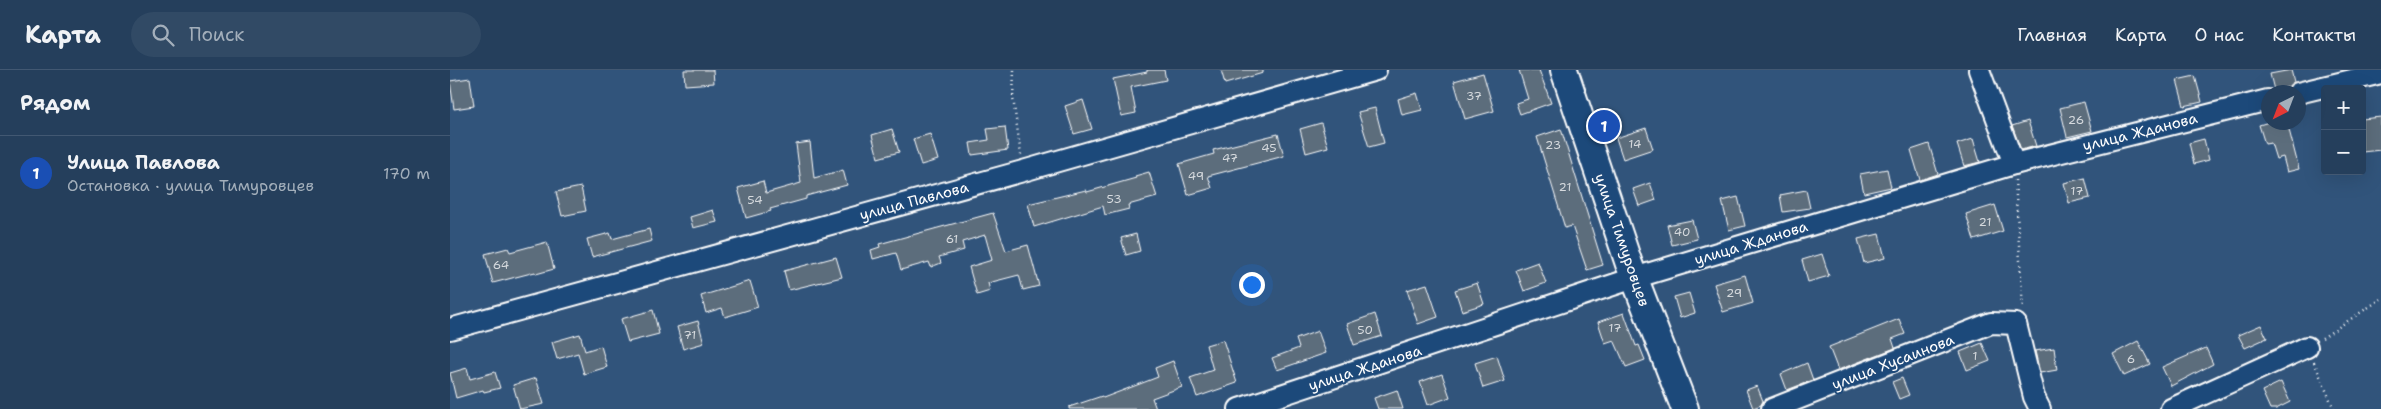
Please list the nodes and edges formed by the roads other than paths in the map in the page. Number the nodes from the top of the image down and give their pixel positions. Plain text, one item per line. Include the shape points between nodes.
1 (1376, 70) edge
2 (1564, 70) edge
3 (1979, 70) edge
4 (2381, 73) edge
5 (2306, 90) edge
6 (2261, 102) edge
7 (2014, 164) junction
8 (1634, 278) junction
9 (450, 328) edge
10 (2308, 347) road end
11 (1239, 409) edge
12 (1685, 409) edge
13 (1772, 409) edge
14 (2040, 409) edge
15 (2171, 409) edge

1 - 9 street, улица Павлова via 1023,171
2 - 8 main road, улица Тимуровцев
3 - 7 street
4 - 5 street
6 - 7 street, улица Жданова
7 - 8 street, улица Жданова
8 - 11 street, улица Жданова
8 - 12 main road, улица Тимуровцев
10 - 15 street
13 - 14 street, улица Хусаинова via 1991,323 2016,324 2034,397

